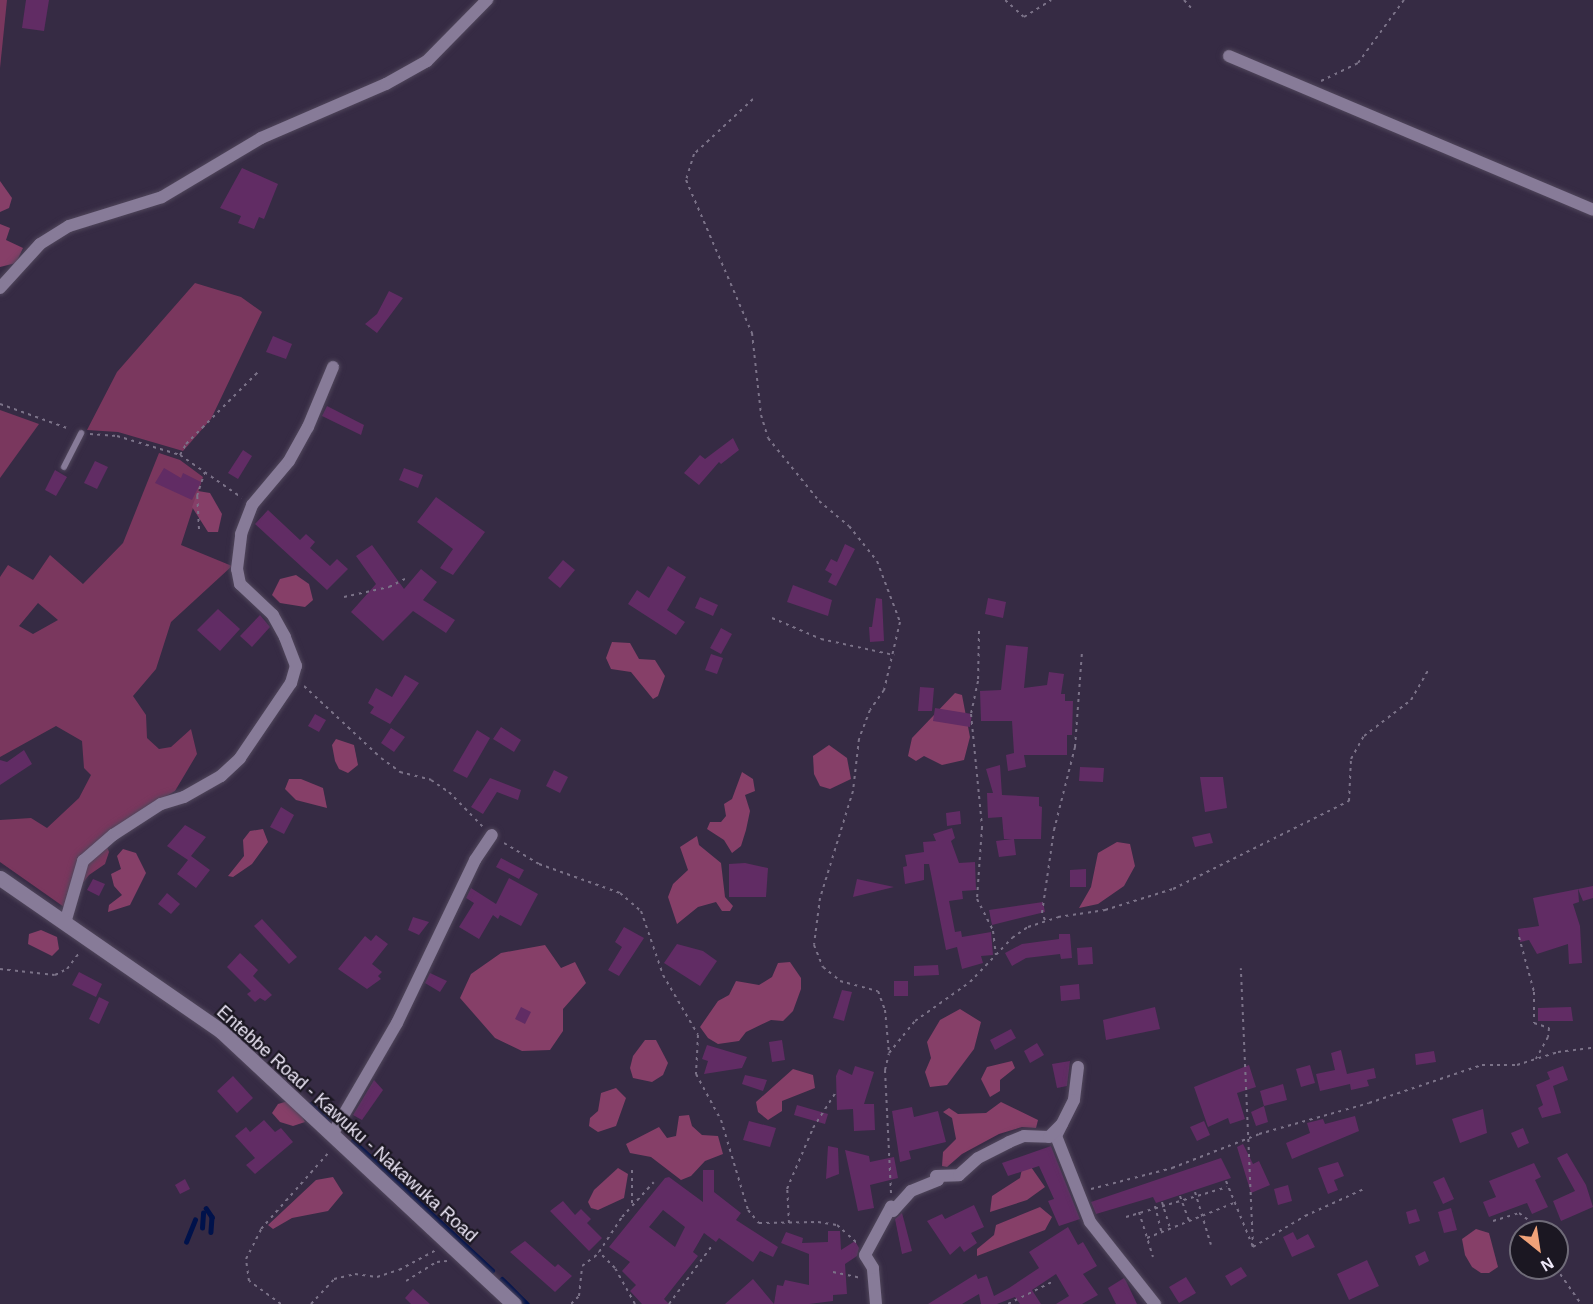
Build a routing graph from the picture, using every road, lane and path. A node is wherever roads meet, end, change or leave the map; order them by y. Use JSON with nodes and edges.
{"nodes":[{"id":1,"x":488,"y":0,"type":"edge"},
{"id":2,"x":1005,"y":0,"type":"edge"},
{"id":3,"x":1051,"y":0,"type":"edge"},
{"id":4,"x":1184,"y":0,"type":"edge"},
{"id":5,"x":1404,"y":0,"type":"edge"},
{"id":6,"x":1194,"y":12,"type":"dead end"},
{"id":7,"x":1229,"y":56,"type":"dead end"},
{"id":8,"x":1307,"y":87,"type":"junction"},
{"id":9,"x":753,"y":99,"type":"dead end"},
{"id":10,"x":1593,"y":210,"type":"edge"},
{"id":11,"x":0,"y":288,"type":"edge"},
{"id":12,"x":333,"y":367,"type":"dead end"},
{"id":13,"x":259,"y":371,"type":"dead end"},
{"id":14,"x":0,"y":404,"type":"edge"},
{"id":15,"x":81,"y":433,"type":"junction"},
{"id":16,"x":180,"y":455,"type":"junction"},
{"id":17,"x":64,"y":467,"type":"dead end"},
{"id":18,"x":205,"y":472,"type":"junction"},
{"id":19,"x":252,"y":505,"type":"junction"},
{"id":20,"x":199,"y":529,"type":"dead end"},
{"id":21,"x":405,"y":579,"type":"dead end"},
{"id":22,"x":344,"y":597,"type":"dead end"},
{"id":23,"x":772,"y":618,"type":"dead end"},
{"id":24,"x":979,"y":632,"type":"dead end"},
{"id":25,"x":1082,"y":652,"type":"dead end"},
{"id":26,"x":894,"y":655,"type":"junction"},
{"id":27,"x":296,"y":666,"type":"junction"},
{"id":28,"x":1428,"y":670,"type":"dead end"},
{"id":29,"x":492,"y":835,"type":"junction"},
{"id":30,"x":0,"y":878,"type":"edge"},
{"id":31,"x":1045,"y":920,"type":"junction"},
{"id":32,"x":65,"y":923,"type":"junction"},
{"id":33,"x":1519,"y":937,"type":"dead end"},
{"id":34,"x":90,"y":940,"type":"junction"},
{"id":35,"x":996,"y":955,"type":"junction"},
{"id":36,"x":1241,"y":968,"type":"dead end"},
{"id":37,"x":0,"y":969,"type":"edge"},
{"id":38,"x":1593,"y":1048,"type":"edge"},
{"id":39,"x":889,"y":1053,"type":"junction"},
{"id":40,"x":1536,"y":1059,"type":"junction"},
{"id":41,"x":1078,"y":1066,"type":"dead end"},
{"id":42,"x":836,"y":1092,"type":"dead end"},
{"id":43,"x":1062,"y":1124,"type":"junction"},
{"id":44,"x":336,"y":1137,"type":"junction"},
{"id":45,"x":632,"y":1170,"type":"dead end"},
{"id":46,"x":1226,"y":1181,"type":"dead end"},
{"id":47,"x":654,"y":1182,"type":"dead end"},
{"id":48,"x":1227,"y":1187,"type":"junction"},
{"id":49,"x":1364,"y":1189,"type":"dead end"},
{"id":50,"x":1080,"y":1192,"type":"junction"},
{"id":51,"x":1195,"y":1192,"type":"dead end"},
{"id":52,"x":1180,"y":1196,"type":"dead end"},
{"id":53,"x":1196,"y":1196,"type":"junction"},
{"id":54,"x":1181,"y":1201,"type":"junction"},
{"id":55,"x":1234,"y":1203,"type":"junction"},
{"id":56,"x":1162,"y":1204,"type":"junction"},
{"id":57,"x":632,"y":1206,"type":"junction"},
{"id":58,"x":1155,"y":1208,"type":"junction"},
{"id":59,"x":893,"y":1211,"type":"junction"},
{"id":60,"x":1139,"y":1212,"type":"junction"},
{"id":61,"x":1203,"y":1216,"type":"junction"},
{"id":62,"x":1126,"y":1217,"type":"dead end"},
{"id":63,"x":1528,"y":1220,"type":"edge"},
{"id":64,"x":1189,"y":1221,"type":"junction"},
{"id":65,"x":1493,"y":1221,"type":"dead end"},
{"id":66,"x":789,"y":1223,"type":"junction"},
{"id":67,"x":1170,"y":1229,"type":"junction"},
{"id":68,"x":1162,"y":1234,"type":"junction"},
{"id":69,"x":1147,"y":1238,"type":"dead end"},
{"id":70,"x":1211,"y":1245,"type":"dead end"},
{"id":71,"x":711,"y":1247,"type":"dead end"},
{"id":72,"x":1252,"y":1247,"type":"junction"},
{"id":73,"x":440,"y":1249,"type":"dead end"},
{"id":74,"x":599,"y":1252,"type":"junction"},
{"id":75,"x":865,"y":1256,"type":"junction"},
{"id":76,"x":1153,"y":1257,"type":"dead end"},
{"id":77,"x":465,"y":1258,"type":"junction"},
{"id":78,"x":833,"y":1272,"type":"dead end"},
{"id":79,"x":873,"y":1277,"type":"junction"},
{"id":80,"x":1564,"y":1280,"type":"edge"},
{"id":81,"x":406,"y":1281,"type":"dead end"},
{"id":82,"x":1054,"y":1281,"type":"dead end"},
{"id":83,"x":281,"y":1304,"type":"edge"},
{"id":84,"x":311,"y":1304,"type":"edge"},
{"id":85,"x":514,"y":1304,"type":"edge"},
{"id":86,"x":571,"y":1304,"type":"edge"},
{"id":87,"x":635,"y":1304,"type":"edge"},
{"id":88,"x":669,"y":1304,"type":"edge"},
{"id":89,"x":876,"y":1304,"type":"edge"},
{"id":90,"x":1008,"y":1304,"type":"edge"},
{"id":91,"x":1155,"y":1304,"type":"edge"},
{"id":92,"x":1581,"y":1304,"type":"edge"}],
"edges":[{"from":1,"to":11,"type":"street"},
{"from":2,"to":3,"type":"path"},
{"from":4,"to":6,"type":"path"},
{"from":5,"to":8,"type":"path"},
{"from":7,"to":8,"type":"street"},
{"from":8,"to":10,"type":"street"},
{"from":9,"to":26,"type":"path"},
{"from":12,"to":19,"type":"street"},
{"from":13,"to":16,"type":"path"},
{"from":14,"to":15,"type":"path"},
{"from":15,"to":16,"type":"path"},
{"from":15,"to":17,"type":"lane"},
{"from":16,"to":18,"type":"path"},
{"from":18,"to":19,"type":"path"},
{"from":18,"to":20,"type":"path"},
{"from":19,"to":27,"type":"street"},
{"from":21,"to":22,"type":"path"},
{"from":23,"to":26,"type":"path"},
{"from":24,"to":35,"type":"path"},
{"from":25,"to":31,"type":"path"},
{"from":26,"to":39,"type":"path"},
{"from":27,"to":29,"type":"path"},
{"from":27,"to":32,"type":"street"},
{"from":28,"to":31,"type":"path"},
{"from":29,"to":44,"type":"street"},
{"from":29,"to":66,"type":"path"},
{"from":30,"to":32,"type":"main road","name":"Entebbe Road - Kawuku - Nakawuka Road"},
{"from":31,"to":35,"type":"path"},
{"from":32,"to":34,"type":"main road","name":"Entebbe Road - Kawuku - Nakawuka Road"},
{"from":33,"to":40,"type":"path"},
{"from":34,"to":37,"type":"path"},
{"from":34,"to":44,"type":"main road","name":"Entebbe Road - Kawuku - Nakawuka Road"},
{"from":35,"to":39,"type":"path"},
{"from":36,"to":72,"type":"path"},
{"from":38,"to":40,"type":"path"},
{"from":39,"to":59,"type":"path"},
{"from":40,"to":50,"type":"path"},
{"from":41,"to":43,"type":"street"},
{"from":42,"to":66,"type":"path"},
{"from":43,"to":50,"type":"street"},
{"from":43,"to":59,"type":"street"},
{"from":44,"to":77,"type":"main road","name":"Entebbe Road - Kawuku - Nakawuka Road"},
{"from":44,"to":83,"type":"path"},
{"from":45,"to":57,"type":"path"},
{"from":46,"to":48,"type":"path"},
{"from":47,"to":57,"type":"path"},
{"from":48,"to":53,"type":"path"},
{"from":48,"to":55,"type":"path"},
{"from":49,"to":72,"type":"path"},
{"from":50,"to":91,"type":"street"},
{"from":51,"to":53,"type":"path"},
{"from":52,"to":54,"type":"path"},
{"from":53,"to":54,"type":"path"},
{"from":53,"to":61,"type":"path"},
{"from":54,"to":56,"type":"path"},
{"from":54,"to":64,"type":"path"},
{"from":55,"to":61,"type":"path"},
{"from":55,"to":72,"type":"path"},
{"from":56,"to":58,"type":"path"},
{"from":56,"to":67,"type":"path"},
{"from":57,"to":74,"type":"path"},
{"from":58,"to":60,"type":"path"},
{"from":58,"to":68,"type":"path"},
{"from":59,"to":75,"type":"street"},
{"from":60,"to":62,"type":"path"},
{"from":60,"to":76,"type":"path"},
{"from":61,"to":64,"type":"path"},
{"from":61,"to":70,"type":"path"},
{"from":63,"to":65,"type":"path"},
{"from":64,"to":67,"type":"path"},
{"from":66,"to":75,"type":"path"},
{"from":67,"to":68,"type":"path"},
{"from":68,"to":69,"type":"path"},
{"from":71,"to":88,"type":"path"},
{"from":73,"to":84,"type":"path"},
{"from":74,"to":86,"type":"path"},
{"from":74,"to":87,"type":"path"},
{"from":75,"to":79,"type":"street"},
{"from":77,"to":81,"type":"path"},
{"from":77,"to":85,"type":"main road","name":"Entebbe Road - Kawuku - Nakawuka Road"},
{"from":78,"to":79,"type":"path"},
{"from":79,"to":89,"type":"street"},
{"from":80,"to":92,"type":"path"},
{"from":82,"to":90,"type":"path"}]}
